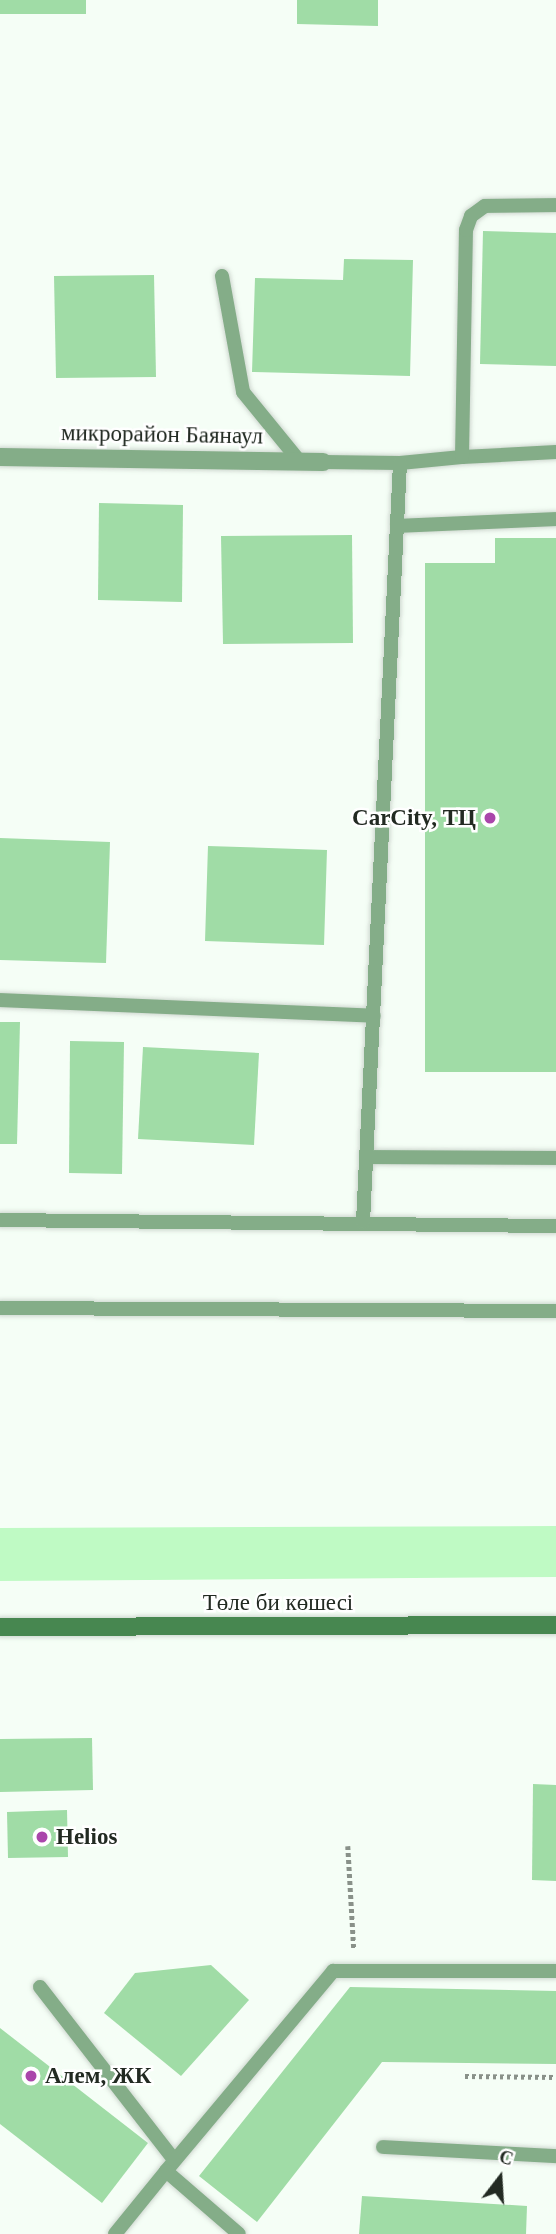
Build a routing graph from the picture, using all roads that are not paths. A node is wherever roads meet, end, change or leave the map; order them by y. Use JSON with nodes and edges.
{"nodes":[{"id":1,"x":556,"y":205,"type":"edge"},
{"id":2,"x":222,"y":276,"type":"dead end"},
{"id":3,"x":556,"y":452,"type":"edge"},
{"id":4,"x":0,"y":457,"type":"edge"},
{"id":5,"x":462,"y":457,"type":"junction"},
{"id":6,"x":300,"y":462,"type":"junction"},
{"id":7,"x":323,"y":462,"type":"joint"},
{"id":8,"x":400,"y":463,"type":"junction"},
{"id":9,"x":556,"y":519,"type":"edge"},
{"id":10,"x":397,"y":526,"type":"junction"},
{"id":11,"x":0,"y":1000,"type":"edge"},
{"id":12,"x":374,"y":1016,"type":"junction"},
{"id":13,"x":366,"y":1157,"type":"junction"},
{"id":14,"x":556,"y":1158,"type":"edge"},
{"id":15,"x":0,"y":1220,"type":"edge"},
{"id":16,"x":363,"y":1222,"type":"junction"},
{"id":17,"x":556,"y":1226,"type":"edge"},
{"id":18,"x":0,"y":1308,"type":"edge"},
{"id":19,"x":556,"y":1311,"type":"edge"},
{"id":20,"x":556,"y":1625,"type":"edge"},
{"id":21,"x":0,"y":1627,"type":"edge"},
{"id":22,"x":556,"y":1971,"type":"edge"},
{"id":23,"x":40,"y":1987,"type":"dead end"},
{"id":24,"x":383,"y":2147,"type":"dead end"},
{"id":25,"x":556,"y":2156,"type":"edge"},
{"id":26,"x":170,"y":2165,"type":"junction"},
{"id":27,"x":116,"y":2234,"type":"edge"},
{"id":28,"x":239,"y":2234,"type":"edge"}],
"edges":[{"from":1,"to":5,"type":"lane"},
{"from":2,"to":6,"type":"lane"},
{"from":3,"to":5,"type":"lane"},
{"from":4,"to":6,"type":"street","name":"микрорайон Баянаул"},
{"from":5,"to":8,"type":"lane"},
{"from":6,"to":7,"type":"street","name":"микрорайон Баянаул"},
{"from":7,"to":8,"type":"lane"},
{"from":8,"to":10,"type":"lane"},
{"from":9,"to":10,"type":"lane"},
{"from":10,"to":12,"type":"lane"},
{"from":11,"to":12,"type":"lane"},
{"from":12,"to":13,"type":"lane"},
{"from":13,"to":14,"type":"lane"},
{"from":13,"to":16,"type":"lane"},
{"from":15,"to":16,"type":"lane"},
{"from":16,"to":17,"type":"lane"},
{"from":18,"to":19,"type":"lane"},
{"from":20,"to":21,"type":"street","name":"Төле би көшесі"},
{"from":22,"to":26,"type":"lane"},
{"from":23,"to":26,"type":"lane"},
{"from":24,"to":25,"type":"lane"},
{"from":26,"to":27,"type":"lane"},
{"from":26,"to":28,"type":"lane"}]}
